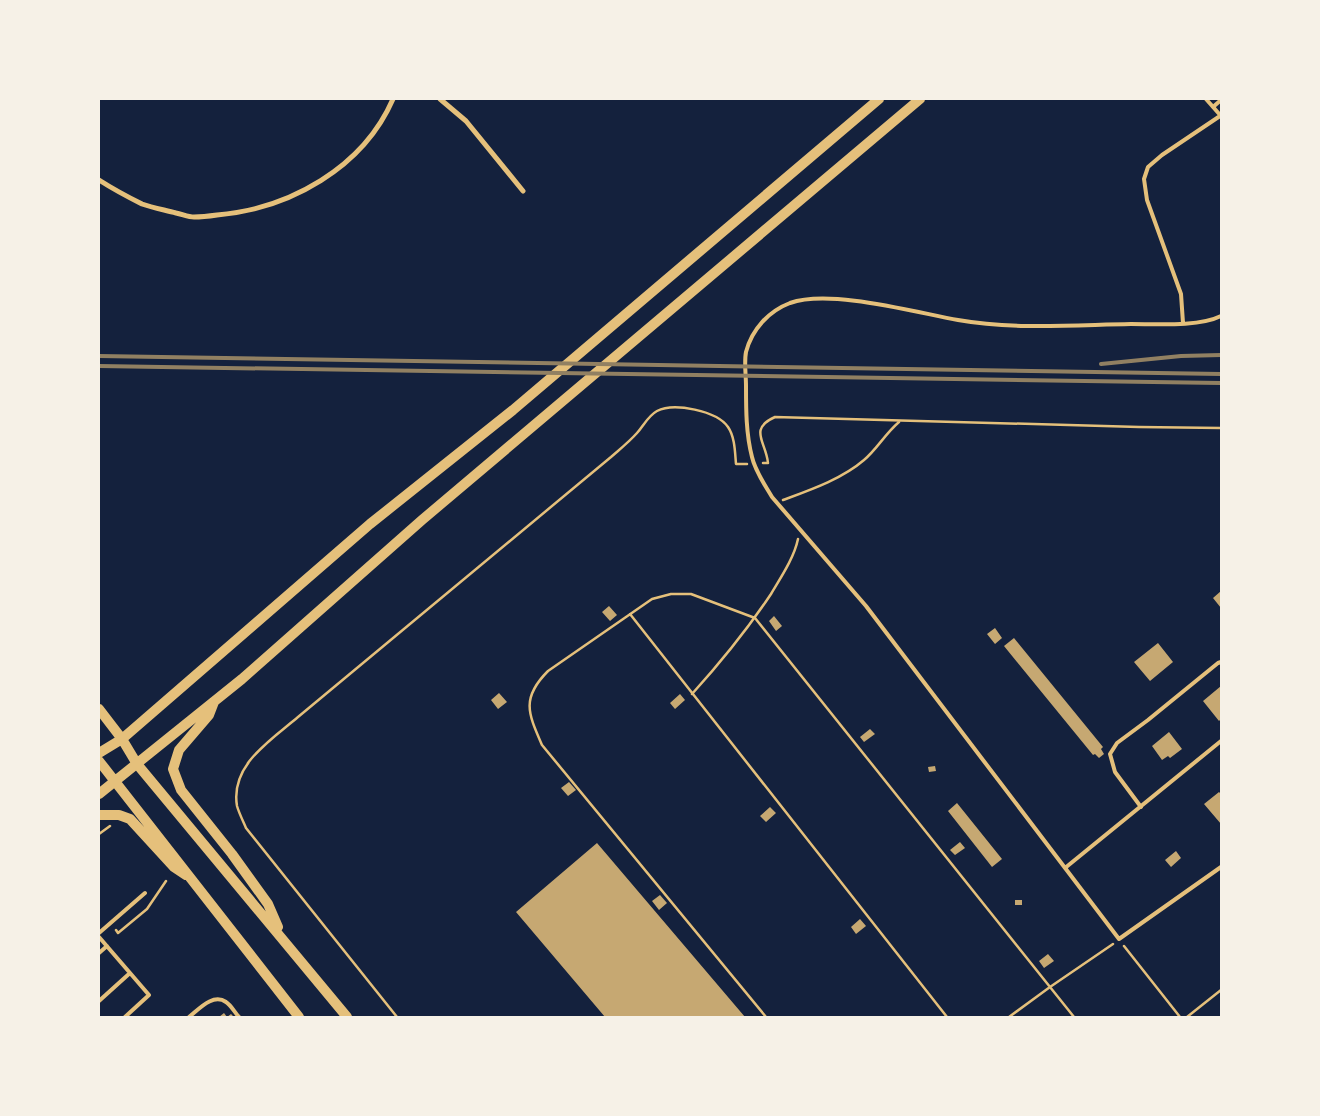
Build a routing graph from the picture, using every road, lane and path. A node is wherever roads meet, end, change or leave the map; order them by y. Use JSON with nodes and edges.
{"nodes":[{"id":1,"x":393,"y":99,"type":"edge"},
{"id":2,"x":440,"y":99,"type":"edge"},
{"id":3,"x":879,"y":99,"type":"edge"},
{"id":4,"x":920,"y":99,"type":"edge"},
{"id":5,"x":1206,"y":99,"type":"edge"},
{"id":6,"x":1221,"y":100,"type":"edge"},
{"id":7,"x":1213,"y":107,"type":"junction"},
{"id":8,"x":1221,"y":116,"type":"edge"},
{"id":9,"x":99,"y":180,"type":"edge"},
{"id":10,"x":524,"y":191,"type":"dead end"},
{"id":11,"x":1221,"y":316,"type":"edge"},
{"id":12,"x":1183,"y":323,"type":"junction"},
{"id":13,"x":900,"y":421,"type":"junction"},
{"id":14,"x":1221,"y":428,"type":"edge"},
{"id":15,"x":755,"y":465,"type":"junction"},
{"id":16,"x":777,"y":502,"type":"junction"},
{"id":17,"x":800,"y":530,"type":"junction"},
{"id":18,"x":630,"y":614,"type":"junction"},
{"id":19,"x":755,"y":618,"type":"junction"},
{"id":20,"x":1221,"y":662,"type":"edge"},
{"id":21,"x":692,"y":695,"type":"junction"},
{"id":22,"x":215,"y":700,"type":"junction"},
{"id":23,"x":99,"y":709,"type":"edge"},
{"id":24,"x":122,"y":739,"type":"junction"},
{"id":25,"x":1221,"y":741,"type":"edge"},
{"id":26,"x":99,"y":753,"type":"edge"},
{"id":27,"x":99,"y":761,"type":"edge"},
{"id":28,"x":138,"y":764,"type":"junction"},
{"id":29,"x":115,"y":780,"type":"junction"},
{"id":30,"x":99,"y":794,"type":"edge"},
{"id":31,"x":1141,"y":807,"type":"junction"},
{"id":32,"x":99,"y":815,"type":"edge"},
{"id":33,"x":114,"y":822,"type":"dead end"},
{"id":34,"x":99,"y":834,"type":"edge"},
{"id":35,"x":1221,"y":866,"type":"edge"},
{"id":36,"x":1065,"y":868,"type":"junction"},
{"id":37,"x":192,"y":879,"type":"junction"},
{"id":38,"x":166,"y":881,"type":"dead end"},
{"id":39,"x":145,"y":894,"type":"dead end"},
{"id":40,"x":110,"y":923,"type":"junction"},
{"id":41,"x":99,"y":935,"type":"edge"},
{"id":42,"x":282,"y":937,"type":"junction"},
{"id":43,"x":1119,"y":940,"type":"junction"},
{"id":44,"x":107,"y":946,"type":"junction"},
{"id":45,"x":99,"y":953,"type":"edge"},
{"id":46,"x":130,"y":973,"type":"junction"},
{"id":47,"x":1050,"y":987,"type":"junction"},
{"id":48,"x":1221,"y":990,"type":"edge"},
{"id":49,"x":99,"y":1001,"type":"edge"},
{"id":50,"x":124,"y":1017,"type":"edge"},
{"id":51,"x":189,"y":1017,"type":"edge"},
{"id":52,"x":239,"y":1017,"type":"edge"},
{"id":53,"x":300,"y":1017,"type":"edge"},
{"id":54,"x":348,"y":1017,"type":"edge"},
{"id":55,"x":397,"y":1017,"type":"edge"},
{"id":56,"x":766,"y":1017,"type":"edge"},
{"id":57,"x":947,"y":1017,"type":"edge"},
{"id":58,"x":1009,"y":1017,"type":"edge"},
{"id":59,"x":1074,"y":1017,"type":"edge"},
{"id":60,"x":1180,"y":1017,"type":"edge"},
{"id":61,"x":1187,"y":1017,"type":"edge"}],
"edges":[{"from":1,"to":9,"type":"street"},
{"from":2,"to":10,"type":"street"},
{"from":3,"to":24,"type":"main road"},
{"from":4,"to":22,"type":"main road"},
{"from":5,"to":7,"type":"lane"},
{"from":6,"to":7,"type":"lane"},
{"from":7,"to":8,"type":"lane"},
{"from":8,"to":12,"type":"lane"},
{"from":11,"to":12,"type":"lane"},
{"from":12,"to":15,"type":"lane"},
{"from":13,"to":14,"type":"path"},
{"from":13,"to":15,"type":"path"},
{"from":13,"to":16,"type":"path"},
{"from":15,"to":16,"type":"lane"},
{"from":15,"to":55,"type":"path"},
{"from":16,"to":17,"type":"lane"},
{"from":17,"to":19,"type":"path"},
{"from":17,"to":36,"type":"lane"},
{"from":18,"to":19,"type":"path"},
{"from":18,"to":21,"type":"path"},
{"from":18,"to":56,"type":"path"},
{"from":19,"to":21,"type":"path"},
{"from":19,"to":47,"type":"path"},
{"from":20,"to":31,"type":"lane"},
{"from":21,"to":57,"type":"path"},
{"from":22,"to":28,"type":"main road"},
{"from":22,"to":42,"type":"main road"},
{"from":23,"to":24,"type":"main road"},
{"from":24,"to":26,"type":"main road"},
{"from":24,"to":28,"type":"main road"},
{"from":25,"to":31,"type":"lane"},
{"from":27,"to":29,"type":"main road"},
{"from":28,"to":29,"type":"main road"},
{"from":28,"to":42,"type":"main road"},
{"from":29,"to":30,"type":"main road"},
{"from":29,"to":37,"type":"main road"},
{"from":31,"to":36,"type":"lane"},
{"from":32,"to":37,"type":"main road"},
{"from":33,"to":34,"type":"path"},
{"from":35,"to":43,"type":"lane"},
{"from":36,"to":43,"type":"lane"},
{"from":37,"to":53,"type":"main road"},
{"from":38,"to":40,"type":"path"},
{"from":39,"to":40,"type":"lane"},
{"from":40,"to":41,"type":"lane"},
{"from":41,"to":44,"type":"lane"},
{"from":42,"to":54,"type":"main road"},
{"from":43,"to":47,"type":"path"},
{"from":43,"to":60,"type":"path"},
{"from":44,"to":45,"type":"lane"},
{"from":44,"to":46,"type":"lane"},
{"from":46,"to":49,"type":"lane"},
{"from":46,"to":50,"type":"lane"},
{"from":47,"to":58,"type":"path"},
{"from":47,"to":59,"type":"path"},
{"from":48,"to":61,"type":"path"},
{"from":51,"to":52,"type":"lane"}]}
